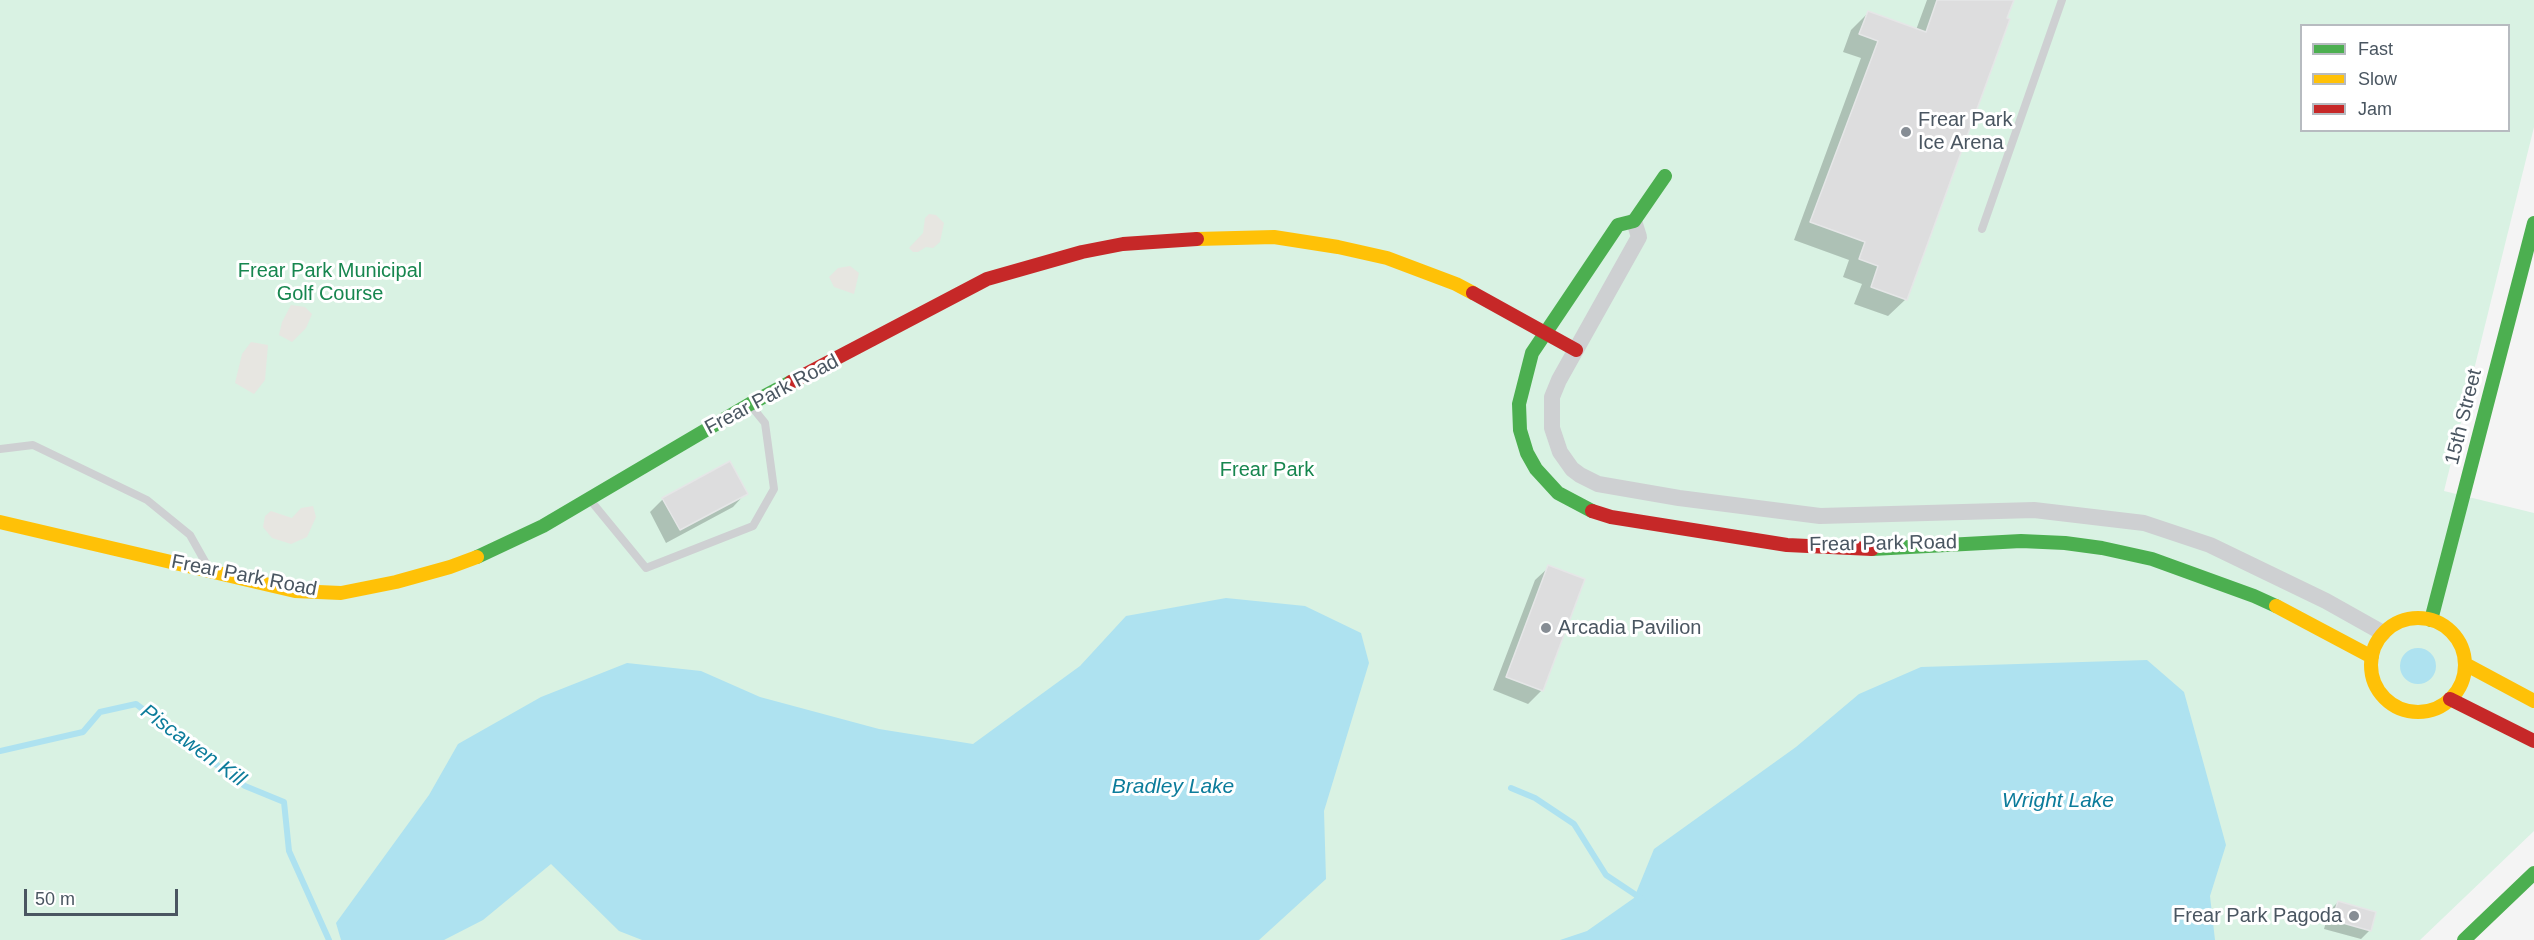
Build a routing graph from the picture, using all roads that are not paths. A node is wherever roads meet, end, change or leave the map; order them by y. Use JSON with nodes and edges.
{"nodes":[{"id":1,"x":2062,"y":0,"type":"edge"},
{"id":2,"x":1665,"y":176,"type":"dead end"},
{"id":3,"x":1634,"y":221,"type":"junction"},
{"id":4,"x":2534,"y":223,"type":"edge"},
{"id":5,"x":1982,"y":229,"type":"dead end"},
{"id":6,"x":1545,"y":333,"type":"junction"},
{"id":7,"x":1576,"y":350,"type":"junction"},
{"id":8,"x":750,"y":404,"type":"junction"},
{"id":9,"x":0,"y":449,"type":"edge"},
{"id":10,"x":589,"y":499,"type":"junction"},
{"id":11,"x":0,"y":522,"type":"edge"},
{"id":12,"x":212,"y":573,"type":"junction"},
{"id":13,"x":2431,"y":620,"type":"junction"},
{"id":14,"x":2384,"y":633,"type":"junction"},
{"id":15,"x":2372,"y":657,"type":"junction"},
{"id":16,"x":2465,"y":664,"type":"junction"},
{"id":17,"x":2450,"y":699,"type":"junction"},
{"id":18,"x":2534,"y":701,"type":"edge"},
{"id":19,"x":2534,"y":741,"type":"edge"},
{"id":20,"x":2534,"y":873,"type":"edge"},
{"id":21,"x":2464,"y":940,"type":"edge"}],
"edges":[{"from":1,"to":5,"type":"lane"},
{"from":2,"to":3,"type":"street","name":"Frear Park Road"},
{"from":3,"to":6,"type":"street","name":"Frear Park Road"},
{"from":3,"to":7,"type":"street","name":"Frear Park Road"},
{"from":4,"to":13,"type":"street","name":"15th Street"},
{"from":6,"to":7,"type":"street","name":"Frear Park Road"},
{"from":6,"to":8,"type":"street","name":"Frear Park Road"},
{"from":6,"to":15,"type":"street","name":"Frear Park Road"},
{"from":7,"to":14,"type":"street","name":"Frear Park Road"},
{"from":8,"to":10,"type":"street","name":"Frear Park Road"},
{"from":8,"to":10,"type":"lane"},
{"from":9,"to":12,"type":"lane"},
{"from":10,"to":12,"type":"street","name":"Frear Park Road"},
{"from":11,"to":12,"type":"street","name":"Frear Park Road"},
{"from":13,"to":14,"type":"street"},
{"from":13,"to":16,"type":"street"},
{"from":14,"to":15,"type":"street"},
{"from":15,"to":17,"type":"street"},
{"from":16,"to":17,"type":"street"},
{"from":16,"to":18,"type":"street"},
{"from":17,"to":19,"type":"street"},
{"from":20,"to":21,"type":"street"}]}
